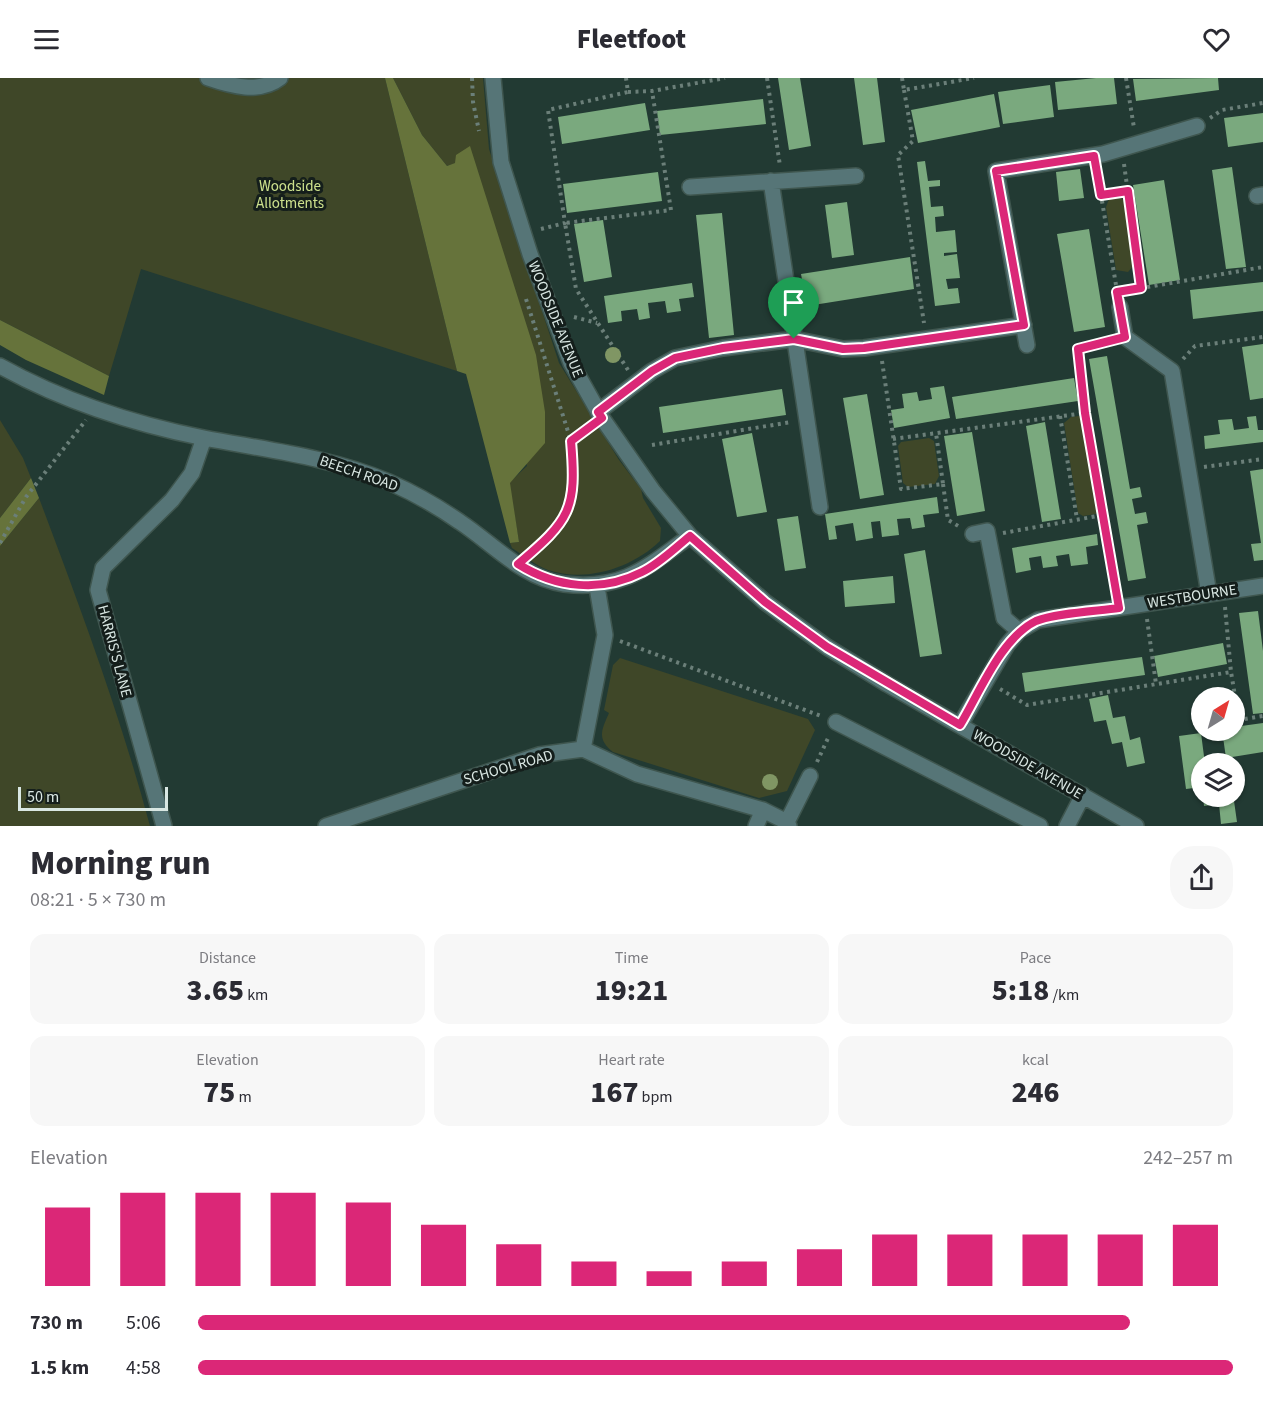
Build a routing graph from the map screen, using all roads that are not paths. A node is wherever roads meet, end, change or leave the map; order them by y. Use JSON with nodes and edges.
{"nodes":[{"id":1,"x":208,"y":78,"type":"edge"},
{"id":2,"x":280,"y":78,"type":"edge"},
{"id":3,"x":493,"y":78,"type":"edge"},
{"id":4,"x":1197,"y":126,"type":"road end"},
{"id":5,"x":856,"y":176,"type":"dead end"},
{"id":6,"x":777,"y":180,"type":"junction"},
{"id":7,"x":690,"y":187,"type":"dead end"},
{"id":8,"x":1118,"y":299,"type":"road end"},
{"id":9,"x":1024,"y":325,"type":"junction"},
{"id":10,"x":794,"y":339,"type":"junction"},
{"id":11,"x":1027,"y":345,"type":"dead end"},
{"id":12,"x":0,"y":366,"type":"edge"},
{"id":13,"x":600,"y":415,"type":"junction"},
{"id":14,"x":204,"y":438,"type":"junction"},
{"id":15,"x":820,"y":507,"type":"dead end"},
{"id":16,"x":981,"y":535,"type":"road end"},
{"id":17,"x":690,"y":536,"type":"junction"},
{"id":18,"x":1263,"y":586,"type":"edge"},
{"id":19,"x":597,"y":587,"type":"junction"},
{"id":20,"x":1216,"y":593,"type":"junction"},
{"id":21,"x":1019,"y":632,"type":"junction"},
{"id":22,"x":836,"y":722,"type":"road end"},
{"id":23,"x":960,"y":725,"type":"junction"},
{"id":24,"x":583,"y":749,"type":"junction"},
{"id":25,"x":810,"y":776,"type":"road end"},
{"id":26,"x":1083,"y":795,"type":"junction"},
{"id":27,"x":763,"y":810,"type":"junction"},
{"id":28,"x":788,"y":824,"type":"edge"},
{"id":29,"x":164,"y":826,"type":"edge"},
{"id":30,"x":326,"y":826,"type":"edge"},
{"id":31,"x":756,"y":826,"type":"edge"},
{"id":32,"x":1040,"y":826,"type":"edge"},
{"id":33,"x":1067,"y":826,"type":"edge"},
{"id":34,"x":1136,"y":826,"type":"edge"}],
"edges":[{"from":1,"to":2,"type":"street"},
{"from":3,"to":13,"type":"street","name":"WOODSIDE AVENUE"},
{"from":4,"to":9,"type":"street"},
{"from":5,"to":6,"type":"street"},
{"from":6,"to":7,"type":"street"},
{"from":6,"to":10,"type":"street"},
{"from":8,"to":20,"type":"street"},
{"from":9,"to":10,"type":"street"},
{"from":9,"to":11,"type":"street"},
{"from":10,"to":13,"type":"street"},
{"from":10,"to":15,"type":"street"},
{"from":12,"to":14,"type":"street","name":"BEECH ROAD"},
{"from":13,"to":17,"type":"street","name":"WOODSIDE AVENUE"},
{"from":14,"to":19,"type":"street","name":"BEECH ROAD"},
{"from":14,"to":29,"type":"street","name":"HARRIS'S LANE"},
{"from":16,"to":21,"type":"street"},
{"from":17,"to":19,"type":"street","name":"BEECH ROAD"},
{"from":17,"to":23,"type":"street","name":"WOODSIDE AVENUE"},
{"from":18,"to":20,"type":"street","name":"WESTBOURNE"},
{"from":19,"to":24,"type":"street"},
{"from":20,"to":21,"type":"street","name":"WESTBOURNE"},
{"from":21,"to":23,"type":"street","name":"WESTBOURNE"},
{"from":22,"to":32,"type":"street"},
{"from":23,"to":26,"type":"street","name":"WOODSIDE AVENUE"},
{"from":24,"to":27,"type":"street"},
{"from":24,"to":30,"type":"street","name":"SCHOOL ROAD"},
{"from":25,"to":28,"type":"street"},
{"from":26,"to":33,"type":"street"},
{"from":26,"to":34,"type":"street","name":"WOODSIDE AVENUE"},
{"from":27,"to":28,"type":"street"},
{"from":27,"to":31,"type":"street"}]}
